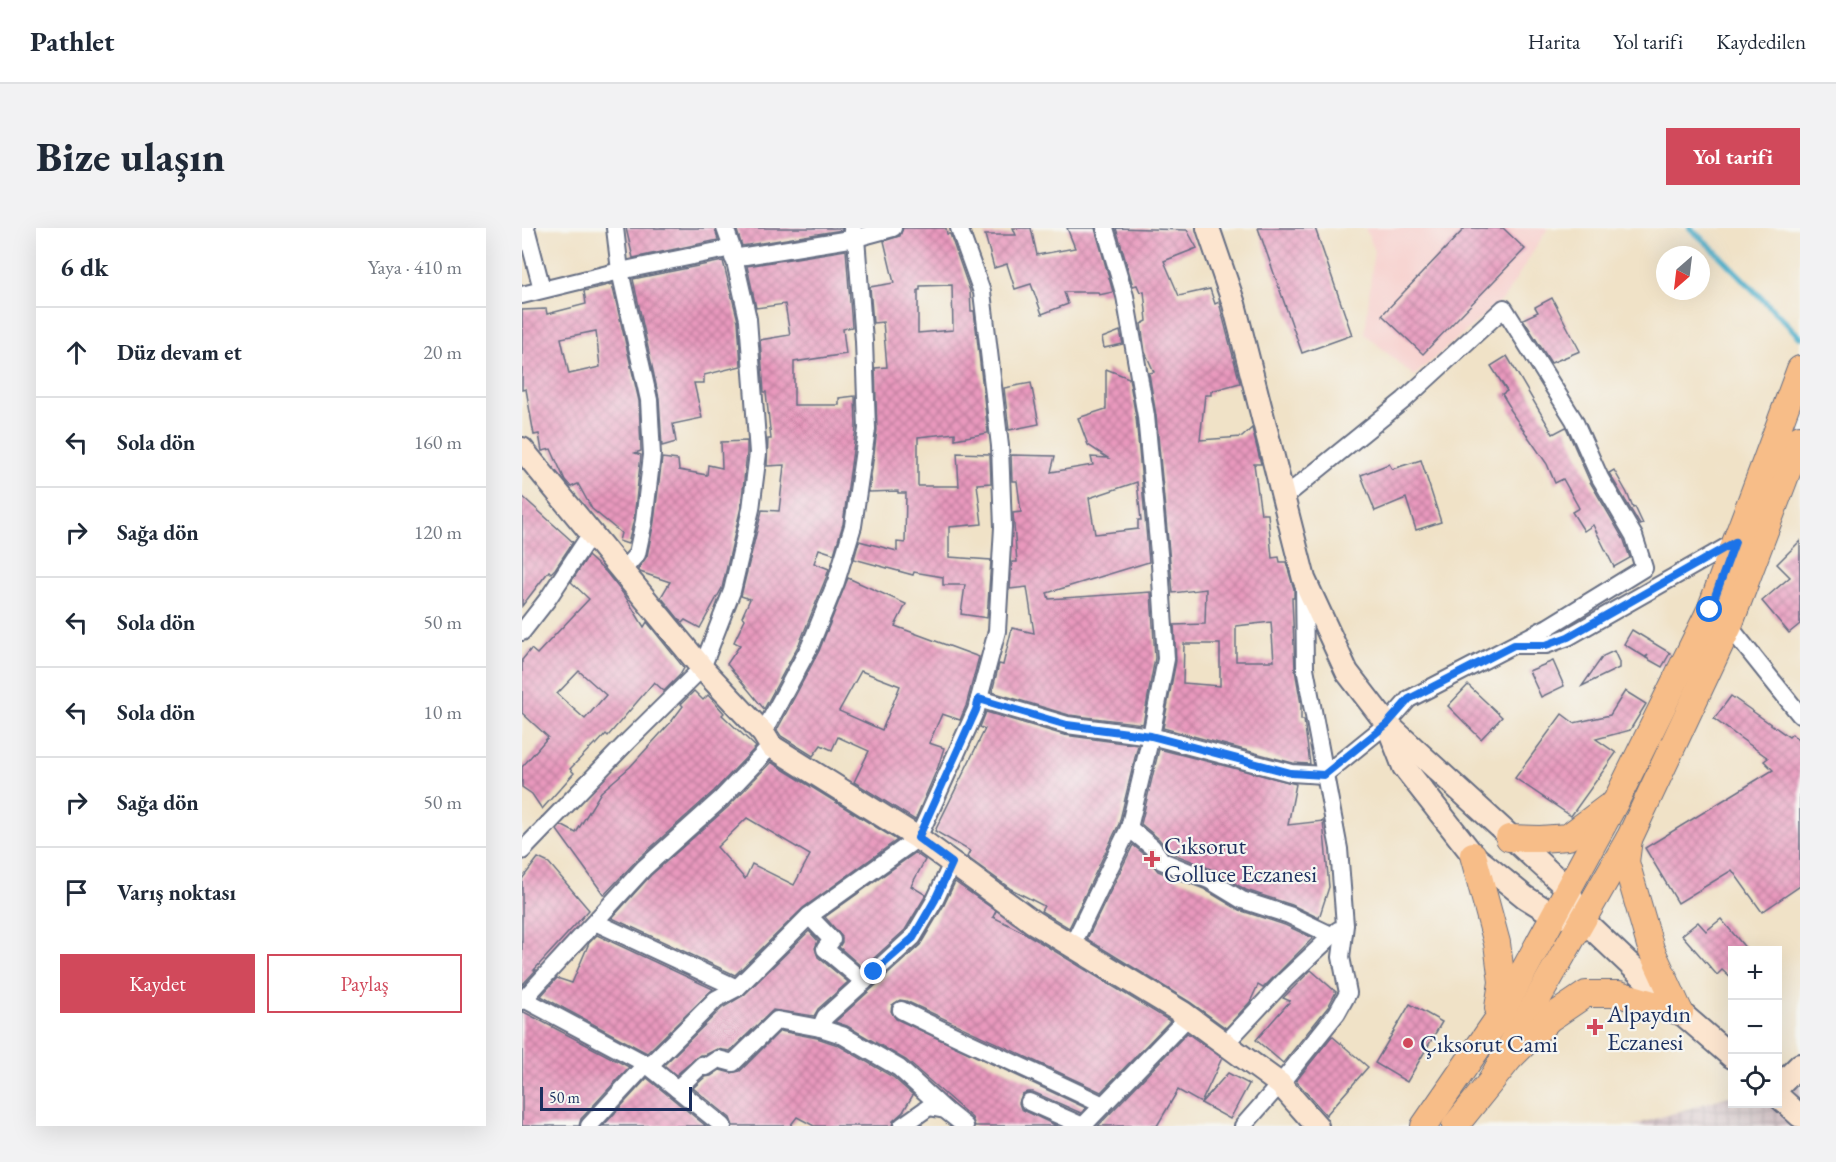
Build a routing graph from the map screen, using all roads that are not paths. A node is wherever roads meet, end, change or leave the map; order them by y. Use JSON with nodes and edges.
{"nodes":[{"id":1,"x":526,"y":228,"type":"edge"},
{"id":2,"x":615,"y":228,"type":"edge"},
{"id":3,"x":725,"y":228,"type":"edge"},
{"id":4,"x":893,"y":228,"type":"edge"},
{"id":5,"x":959,"y":228,"type":"edge"},
{"id":6,"x":1106,"y":228,"type":"edge"},
{"id":7,"x":1208,"y":228,"type":"edge"},
{"id":8,"x":854,"y":233,"type":"edge"},
{"id":9,"x":733,"y":253,"type":"junction"},
{"id":10,"x":620,"y":271,"type":"junction"},
{"id":11,"x":542,"y":289,"type":"junction"},
{"id":12,"x":522,"y":295,"type":"edge"},
{"id":13,"x":1799,"y":371,"type":"edge"},
{"id":14,"x":1800,"y":438,"type":"edge"},
{"id":15,"x":522,"y":448,"type":"edge"},
{"id":16,"x":1283,"y":498,"type":"junction"},
{"id":17,"x":592,"y":532,"type":"junction"},
{"id":18,"x":1735,"y":542,"type":"junction"},
{"id":19,"x":622,"y":571,"type":"junction"},
{"id":20,"x":1304,"y":579,"type":"junction"},
{"id":21,"x":1729,"y":626,"type":"junction"},
{"id":22,"x":522,"y":632,"type":"edge"},
{"id":23,"x":1514,"y":645,"type":"junction"},
{"id":24,"x":702,"y":668,"type":"junction"},
{"id":25,"x":979,"y":699,"type":"junction"},
{"id":26,"x":1800,"y":715,"type":"edge"},
{"id":27,"x":1387,"y":724,"type":"junction"},
{"id":28,"x":1151,"y":736,"type":"junction"},
{"id":29,"x":767,"y":739,"type":"junction"},
{"id":30,"x":1324,"y":775,"type":"junction"},
{"id":31,"x":1616,"y":801,"type":"junction"},
{"id":32,"x":1129,"y":828,"type":"junction"},
{"id":33,"x":1630,"y":837,"type":"junction"},
{"id":34,"x":918,"y":838,"type":"junction"},
{"id":35,"x":1509,"y":838,"type":"junction"},
{"id":36,"x":522,"y":851,"type":"edge"},
{"id":37,"x":1473,"y":855,"type":"junction"},
{"id":38,"x":952,"y":863,"type":"junction"},
{"id":39,"x":1568,"y":890,"type":"junction"},
{"id":40,"x":1554,"y":915,"type":"junction"},
{"id":41,"x":809,"y":916,"type":"junction"},
{"id":42,"x":1582,"y":919,"type":"junction"},
{"id":43,"x":595,"y":922,"type":"junction"},
{"id":44,"x":1345,"y":925,"type":"junction"},
{"id":45,"x":1331,"y":935,"type":"junction"},
{"id":46,"x":1072,"y":946,"type":"junction"},
{"id":47,"x":864,"y":982,"type":"junction"},
{"id":48,"x":737,"y":988,"type":"junction"},
{"id":49,"x":522,"y":999,"type":"edge"},
{"id":50,"x":901,"y":1010,"type":"dead end"},
{"id":51,"x":1680,"y":1012,"type":"junction"},
{"id":52,"x":1188,"y":1017,"type":"junction"},
{"id":53,"x":1497,"y":1020,"type":"junction"},
{"id":54,"x":820,"y":1029,"type":"junction"},
{"id":55,"x":1225,"y":1044,"type":"junction"},
{"id":56,"x":1729,"y":1054,"type":"edge"},
{"id":57,"x":646,"y":1064,"type":"junction"},
{"id":58,"x":1800,"y":1065,"type":"edge"},
{"id":59,"x":1493,"y":1077,"type":"junction"},
{"id":60,"x":1782,"y":1083,"type":"edge"},
{"id":61,"x":1280,"y":1084,"type":"junction"},
{"id":62,"x":677,"y":1089,"type":"junction"},
{"id":63,"x":1782,"y":1100,"type":"edge"},
{"id":64,"x":1029,"y":1102,"type":"dead end"},
{"id":65,"x":1103,"y":1105,"type":"junction"},
{"id":66,"x":945,"y":1110,"type":"junction"},
{"id":67,"x":1800,"y":1116,"type":"edge"},
{"id":68,"x":589,"y":1126,"type":"edge"},
{"id":69,"x":723,"y":1126,"type":"edge"},
{"id":70,"x":902,"y":1126,"type":"edge"},
{"id":71,"x":965,"y":1126,"type":"edge"},
{"id":72,"x":1083,"y":1126,"type":"edge"},
{"id":73,"x":1243,"y":1126,"type":"edge"},
{"id":74,"x":1317,"y":1126,"type":"edge"},
{"id":75,"x":1424,"y":1126,"type":"edge"},
{"id":76,"x":1455,"y":1126,"type":"edge"}],
"edges":[{"from":1,"to":11,"type":"street"},
{"from":2,"to":10,"type":"street"},
{"from":3,"to":9,"type":"street"},
{"from":4,"to":8,"type":"street"},
{"from":5,"to":25,"type":"street"},
{"from":6,"to":28,"type":"street"},
{"from":7,"to":16,"type":"street"},
{"from":8,"to":9,"type":"street"},
{"from":8,"to":29,"type":"street"},
{"from":9,"to":10,"type":"street"},
{"from":9,"to":24,"type":"street"},
{"from":10,"to":11,"type":"street"},
{"from":10,"to":19,"type":"street"},
{"from":11,"to":12,"type":"street"},
{"from":13,"to":18,"type":"main road"},
{"from":14,"to":21,"type":"main road"},
{"from":15,"to":17,"type":"street"},
{"from":16,"to":20,"type":"street"},
{"from":16,"to":23,"type":"street"},
{"from":17,"to":19,"type":"street"},
{"from":17,"to":22,"type":"street"},
{"from":18,"to":23,"type":"street"},
{"from":18,"to":31,"type":"main road"},
{"from":19,"to":24,"type":"street"},
{"from":20,"to":27,"type":"street"},
{"from":20,"to":30,"type":"street"},
{"from":21,"to":26,"type":"street"},
{"from":21,"to":33,"type":"main road"},
{"from":23,"to":27,"type":"street"},
{"from":24,"to":29,"type":"street"},
{"from":24,"to":36,"type":"street"},
{"from":25,"to":28,"type":"street"},
{"from":25,"to":34,"type":"street"},
{"from":27,"to":30,"type":"street"},
{"from":27,"to":35,"type":"street"},
{"from":27,"to":37,"type":"street"},
{"from":28,"to":30,"type":"street"},
{"from":28,"to":32,"type":"street"},
{"from":29,"to":34,"type":"street"},
{"from":29,"to":43,"type":"street"},
{"from":30,"to":44,"type":"street"},
{"from":31,"to":35,"type":"main road"},
{"from":31,"to":39,"type":"main road"},
{"from":32,"to":45,"type":"street"},
{"from":32,"to":46,"type":"street"},
{"from":33,"to":42,"type":"main road"},
{"from":33,"to":51,"type":"main road"},
{"from":34,"to":38,"type":"street"},
{"from":34,"to":41,"type":"street"},
{"from":35,"to":39,"type":"street"},
{"from":37,"to":40,"type":"street"},
{"from":37,"to":53,"type":"main road"},
{"from":38,"to":46,"type":"street"},
{"from":38,"to":47,"type":"street"},
{"from":39,"to":40,"type":"main road"},
{"from":39,"to":42,"type":"street"},
{"from":40,"to":42,"type":"street"},
{"from":40,"to":53,"type":"main road"},
{"from":41,"to":47,"type":"street"},
{"from":41,"to":48,"type":"street"},
{"from":42,"to":51,"type":"street"},
{"from":42,"to":59,"type":"main road"},
{"from":43,"to":48,"type":"street"},
{"from":43,"to":49,"type":"street"},
{"from":44,"to":45,"type":"street"},
{"from":44,"to":61,"type":"street"},
{"from":45,"to":55,"type":"street"},
{"from":46,"to":52,"type":"street"},
{"from":47,"to":54,"type":"street"},
{"from":48,"to":57,"type":"street"},
{"from":49,"to":57,"type":"street"},
{"from":50,"to":65,"type":"street"},
{"from":51,"to":56,"type":"street"},
{"from":51,"to":59,"type":"main road"},
{"from":52,"to":55,"type":"street"},
{"from":52,"to":65,"type":"street"},
{"from":53,"to":75,"type":"main road"},
{"from":54,"to":62,"type":"street"},
{"from":54,"to":66,"type":"street"},
{"from":55,"to":61,"type":"street"},
{"from":57,"to":62,"type":"street"},
{"from":57,"to":68,"type":"street"},
{"from":58,"to":60,"type":"street"},
{"from":59,"to":76,"type":"main road"},
{"from":61,"to":73,"type":"street"},
{"from":61,"to":74,"type":"street"},
{"from":62,"to":69,"type":"street"},
{"from":63,"to":67,"type":"street"},
{"from":64,"to":72,"type":"street"},
{"from":65,"to":72,"type":"street"},
{"from":66,"to":70,"type":"street"},
{"from":66,"to":71,"type":"street"}]}
